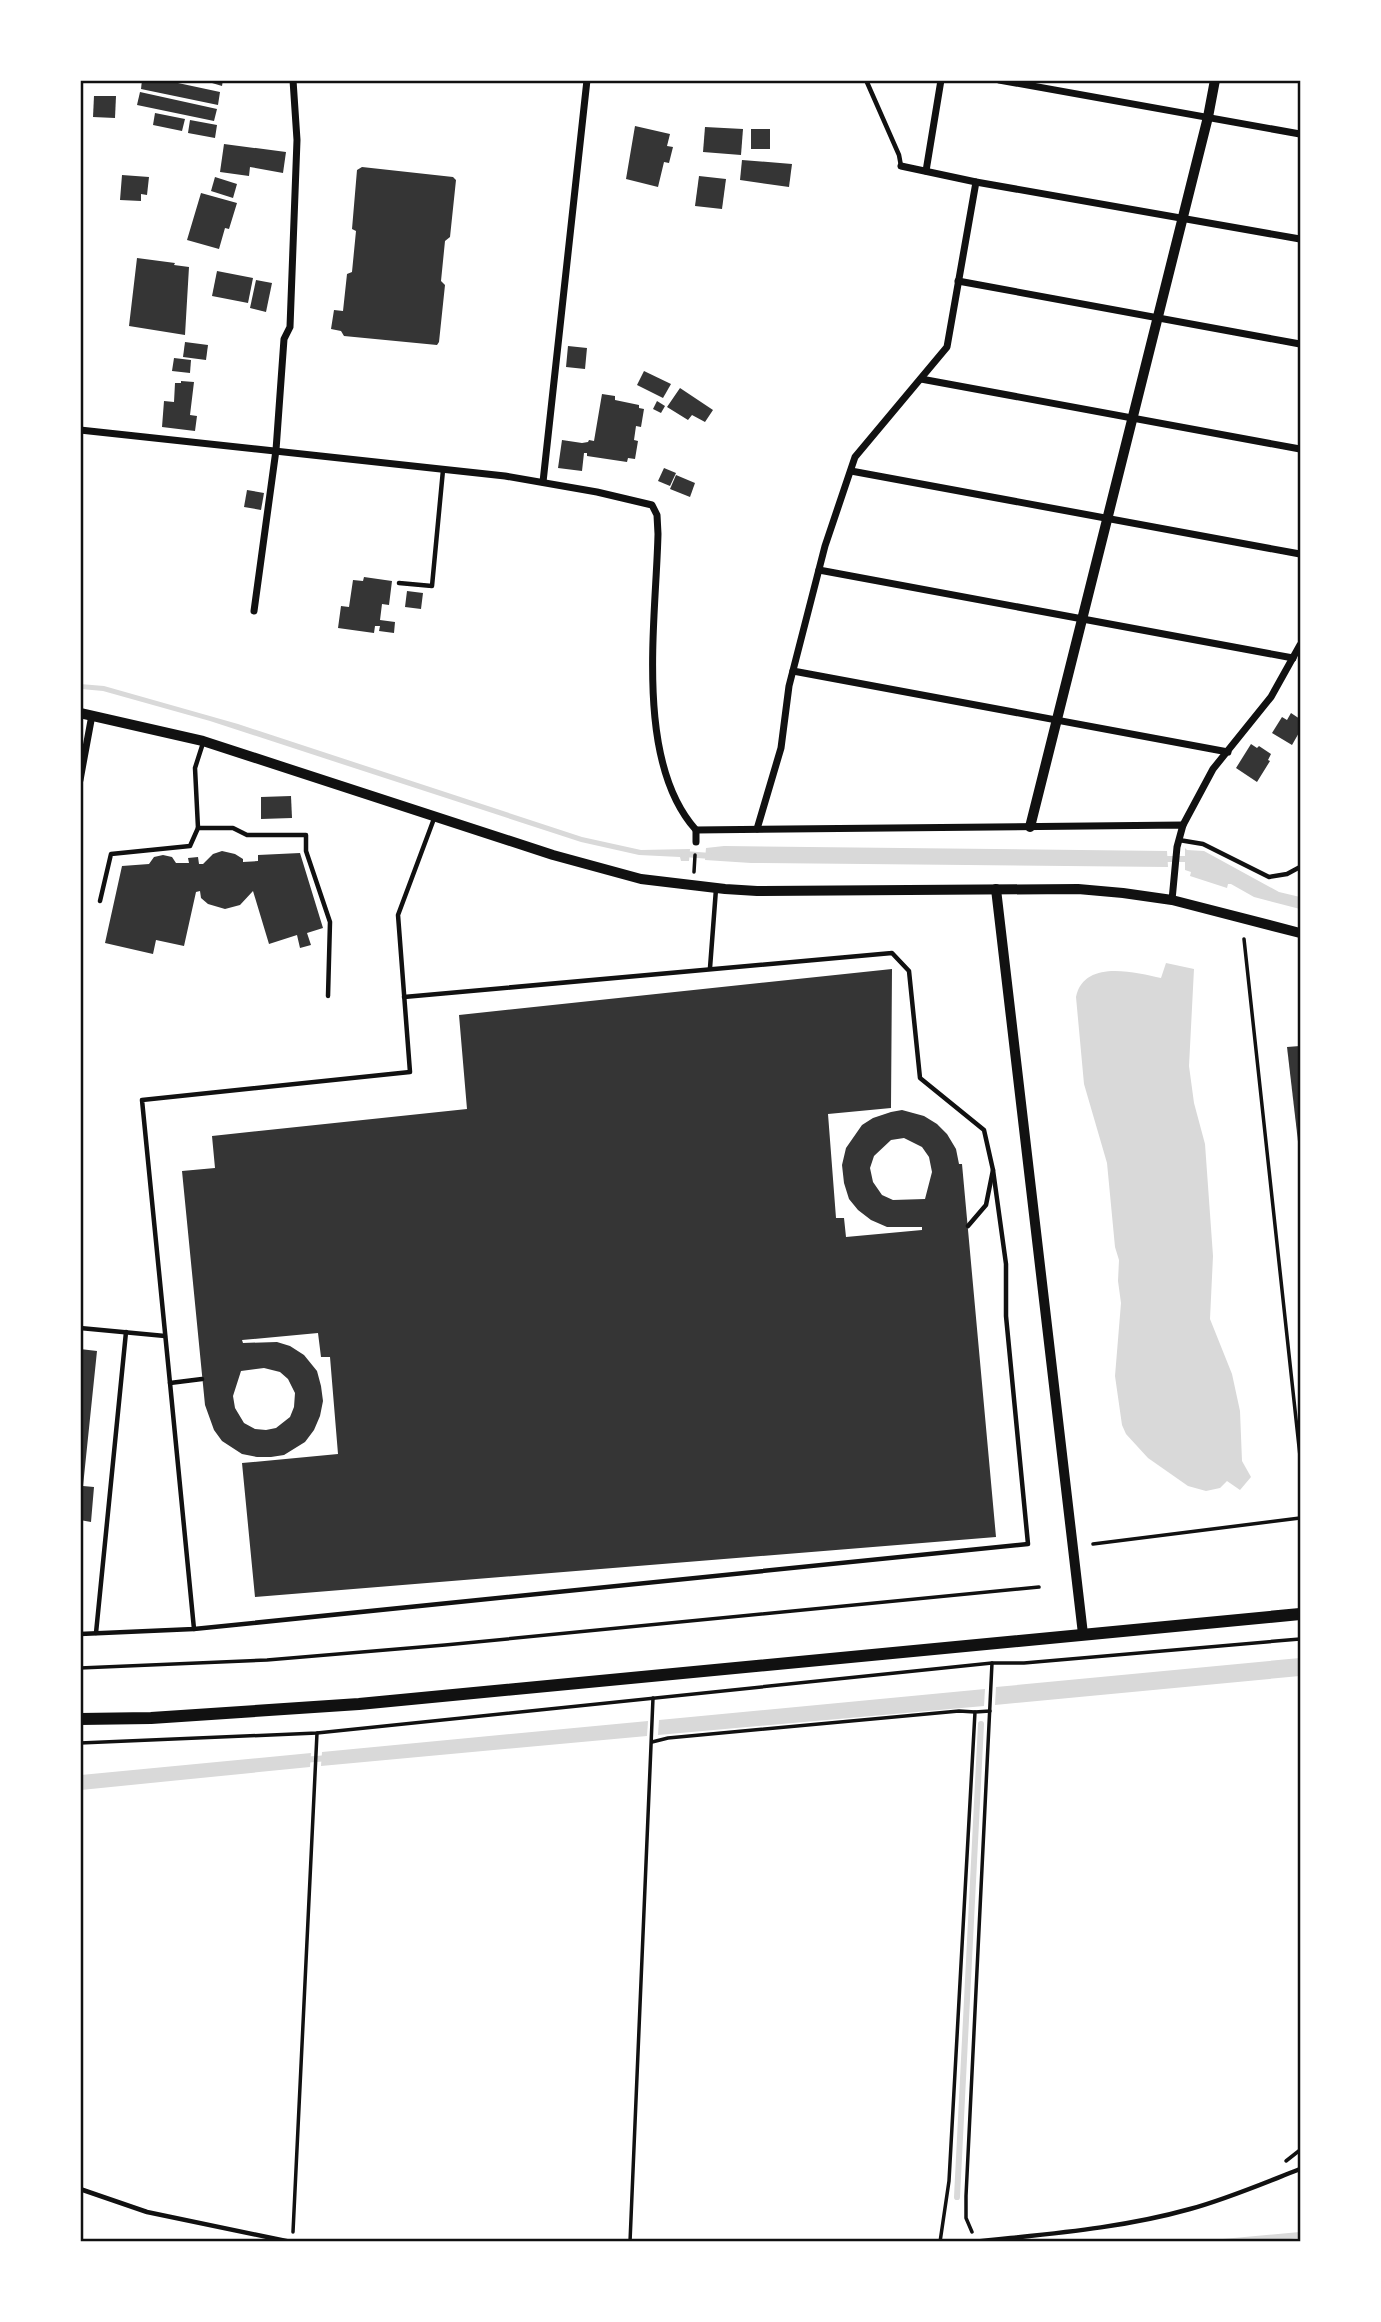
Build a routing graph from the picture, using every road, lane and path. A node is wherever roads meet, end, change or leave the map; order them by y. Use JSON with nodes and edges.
{"nodes":[{"id":1,"x":293,"y":80,"type":"edge"},
{"id":2,"x":586,"y":80,"type":"edge"},
{"id":3,"x":866,"y":80,"type":"edge"},
{"id":4,"x":941,"y":80,"type":"edge"},
{"id":5,"x":999,"y":80,"type":"edge"},
{"id":6,"x":1214,"y":80,"type":"edge"},
{"id":7,"x":1208,"y":117,"type":"junction"},
{"id":8,"x":1300,"y":134,"type":"edge"},
{"id":9,"x":901,"y":166,"type":"joint"},
{"id":10,"x":926,"y":171,"type":"junction"},
{"id":11,"x":976,"y":182,"type":"junction"},
{"id":12,"x":1182,"y":218,"type":"junction"},
{"id":13,"x":1300,"y":239,"type":"edge"},
{"id":14,"x":958,"y":281,"type":"junction"},
{"id":15,"x":1157,"y":318,"type":"junction"},
{"id":16,"x":1300,"y":344,"type":"edge"},
{"id":17,"x":920,"y":379,"type":"junction"},
{"id":18,"x":1133,"y":419,"type":"junction"},
{"id":19,"x":80,"y":430,"type":"edge"},
{"id":20,"x":1300,"y":449,"type":"edge"},
{"id":21,"x":276,"y":450,"type":"junction"},
{"id":22,"x":443,"y":470,"type":"junction"},
{"id":23,"x":850,"y":471,"type":"junction"},
{"id":24,"x":543,"y":482,"type":"junction"},
{"id":25,"x":1107,"y":518,"type":"junction"},
{"id":26,"x":1300,"y":554,"type":"edge"},
{"id":27,"x":819,"y":570,"type":"junction"},
{"id":28,"x":399,"y":583,"type":"dead end"},
{"id":29,"x":254,"y":611,"type":"dead end"},
{"id":30,"x":1082,"y":618,"type":"junction"},
{"id":31,"x":1300,"y":645,"type":"edge"},
{"id":32,"x":1293,"y":658,"type":"junction"},
{"id":33,"x":793,"y":671,"type":"junction"},
{"id":34,"x":80,"y":713,"type":"edge"},
{"id":35,"x":92,"y":715,"type":"junction"},
{"id":36,"x":1056,"y":719,"type":"junction"},
{"id":37,"x":203,"y":741,"type":"junction"},
{"id":38,"x":1227,"y":752,"type":"junction"},
{"id":39,"x":80,"y":780,"type":"edge"},
{"id":40,"x":435,"y":815,"type":"junction"},
{"id":41,"x":1183,"y":825,"type":"junction"},
{"id":42,"x":1030,"y":827,"type":"junction"},
{"id":43,"x":198,"y":828,"type":"junction"},
{"id":44,"x":757,"y":829,"type":"junction"},
{"id":45,"x":696,"y":830,"type":"junction"},
{"id":46,"x":696,"y":842,"type":"dead end"},
{"id":47,"x":1177,"y":843,"type":"junction"},
{"id":48,"x":1300,"y":867,"type":"edge"},
{"id":49,"x":716,"y":888,"type":"junction"},
{"id":50,"x":996,"y":889,"type":"junction"},
{"id":51,"x":1172,"y":900,"type":"junction"},
{"id":52,"x":100,"y":901,"type":"dead end"},
{"id":53,"x":1300,"y":933,"type":"edge"},
{"id":54,"x":1244,"y":939,"type":"dead end"},
{"id":55,"x":710,"y":968,"type":"junction"},
{"id":56,"x":328,"y":996,"type":"dead end"},
{"id":57,"x":404,"y":997,"type":"junction"},
{"id":58,"x":993,"y":1170,"type":"junction"},
{"id":59,"x":968,"y":1226,"type":"dead end"},
{"id":60,"x":80,"y":1328,"type":"edge"},
{"id":61,"x":126,"y":1332,"type":"junction"},
{"id":62,"x":165,"y":1336,"type":"junction"},
{"id":63,"x":202,"y":1379,"type":"dead end"},
{"id":64,"x":170,"y":1383,"type":"junction"},
{"id":65,"x":1300,"y":1456,"type":"edge"},
{"id":66,"x":1300,"y":1518,"type":"edge"},
{"id":67,"x":1093,"y":1544,"type":"dead end"},
{"id":68,"x":1039,"y":1587,"type":"dead end"},
{"id":69,"x":1300,"y":1614,"type":"edge"},
{"id":70,"x":194,"y":1629,"type":"junction"},
{"id":71,"x":96,"y":1633,"type":"junction"},
{"id":72,"x":80,"y":1634,"type":"edge"},
{"id":73,"x":1083,"y":1634,"type":"junction"},
{"id":74,"x":1300,"y":1639,"type":"edge"},
{"id":75,"x":992,"y":1644,"type":"junction"},
{"id":76,"x":992,"y":1663,"type":"junction"},
{"id":77,"x":80,"y":1668,"type":"edge"},
{"id":78,"x":653,"y":1698,"type":"junction"},
{"id":79,"x":990,"y":1708,"type":"junction"},
{"id":80,"x":975,"y":1712,"type":"junction"},
{"id":81,"x":80,"y":1719,"type":"edge"},
{"id":82,"x":317,"y":1733,"type":"junction"},
{"id":83,"x":652,"y":1740,"type":"junction"},
{"id":84,"x":80,"y":1743,"type":"edge"},
{"id":85,"x":1300,"y":2169,"type":"edge"},
{"id":86,"x":80,"y":2189,"type":"edge"},
{"id":87,"x":974,"y":2241,"type":"edge"},
{"id":88,"x":291,"y":2242,"type":"edge"},
{"id":89,"x":630,"y":2242,"type":"edge"},
{"id":90,"x":940,"y":2242,"type":"edge"}],
"edges":[{"from":1,"to":21,"type":"street"},
{"from":2,"to":24,"type":"street"},
{"from":3,"to":9,"type":"lane"},
{"from":4,"to":10,"type":"street"},
{"from":5,"to":7,"type":"street"},
{"from":6,"to":7,"type":"street"},
{"from":7,"to":8,"type":"street"},
{"from":7,"to":12,"type":"street"},
{"from":9,"to":10,"type":"street"},
{"from":10,"to":11,"type":"street"},
{"from":11,"to":12,"type":"street"},
{"from":11,"to":14,"type":"street"},
{"from":12,"to":13,"type":"street"},
{"from":12,"to":15,"type":"street"},
{"from":14,"to":15,"type":"street"},
{"from":14,"to":17,"type":"street"},
{"from":15,"to":16,"type":"street"},
{"from":15,"to":18,"type":"street"},
{"from":17,"to":18,"type":"street"},
{"from":17,"to":23,"type":"street"},
{"from":18,"to":20,"type":"street"},
{"from":18,"to":25,"type":"street"},
{"from":19,"to":21,"type":"street"},
{"from":21,"to":22,"type":"street"},
{"from":21,"to":29,"type":"street"},
{"from":22,"to":24,"type":"street"},
{"from":22,"to":28,"type":"lane"},
{"from":23,"to":25,"type":"street"},
{"from":23,"to":27,"type":"street"},
{"from":24,"to":45,"type":"street"},
{"from":25,"to":26,"type":"street"},
{"from":25,"to":30,"type":"street"},
{"from":27,"to":30,"type":"street"},
{"from":27,"to":33,"type":"street"},
{"from":30,"to":32,"type":"street"},
{"from":30,"to":36,"type":"street"},
{"from":31,"to":32,"type":"street"},
{"from":32,"to":38,"type":"street"},
{"from":33,"to":36,"type":"street"},
{"from":33,"to":44,"type":"street"},
{"from":34,"to":35,"type":"street"},
{"from":35,"to":37,"type":"street"},
{"from":35,"to":39,"type":"street"},
{"from":36,"to":38,"type":"street"},
{"from":36,"to":42,"type":"street"},
{"from":37,"to":40,"type":"street"},
{"from":37,"to":43,"type":"lane"},
{"from":38,"to":41,"type":"street"},
{"from":40,"to":49,"type":"street"},
{"from":40,"to":57,"type":"lane"},
{"from":41,"to":42,"type":"street"},
{"from":41,"to":47,"type":"street"},
{"from":42,"to":44,"type":"street"},
{"from":43,"to":52,"type":"lane"},
{"from":43,"to":56,"type":"lane"},
{"from":44,"to":45,"type":"street"},
{"from":45,"to":46,"type":"street"},
{"from":47,"to":48,"type":"lane"},
{"from":47,"to":51,"type":"street"},
{"from":49,"to":50,"type":"street"},
{"from":49,"to":55,"type":"lane"},
{"from":50,"to":51,"type":"street"},
{"from":50,"to":73,"type":"street"},
{"from":51,"to":53,"type":"street"},
{"from":54,"to":65,"type":"path"},
{"from":55,"to":57,"type":"lane"},
{"from":55,"to":58,"type":"lane"},
{"from":57,"to":62,"type":"lane"},
{"from":58,"to":59,"type":"lane"},
{"from":58,"to":70,"type":"lane"},
{"from":60,"to":61,"type":"lane"},
{"from":61,"to":62,"type":"lane"},
{"from":61,"to":71,"type":"lane"},
{"from":62,"to":64,"type":"lane"},
{"from":63,"to":64,"type":"lane"},
{"from":64,"to":70,"type":"lane"},
{"from":66,"to":67,"type":"path"},
{"from":68,"to":77,"type":"path"},
{"from":69,"to":73,"type":"main road"},
{"from":70,"to":71,"type":"lane"},
{"from":71,"to":72,"type":"lane"},
{"from":73,"to":75,"type":"main road"},
{"from":74,"to":76,"type":"path"},
{"from":75,"to":76,"type":"path"},
{"from":75,"to":81,"type":"main road"},
{"from":76,"to":78,"type":"path"},
{"from":76,"to":79,"type":"path"},
{"from":78,"to":82,"type":"path"},
{"from":78,"to":83,"type":"path"},
{"from":79,"to":80,"type":"path"},
{"from":79,"to":87,"type":"path"},
{"from":80,"to":83,"type":"path"},
{"from":80,"to":90,"type":"path"},
{"from":82,"to":84,"type":"path"},
{"from":82,"to":88,"type":"path"},
{"from":83,"to":89,"type":"path"},
{"from":85,"to":87,"type":"lane"},
{"from":86,"to":88,"type":"lane"}]}
